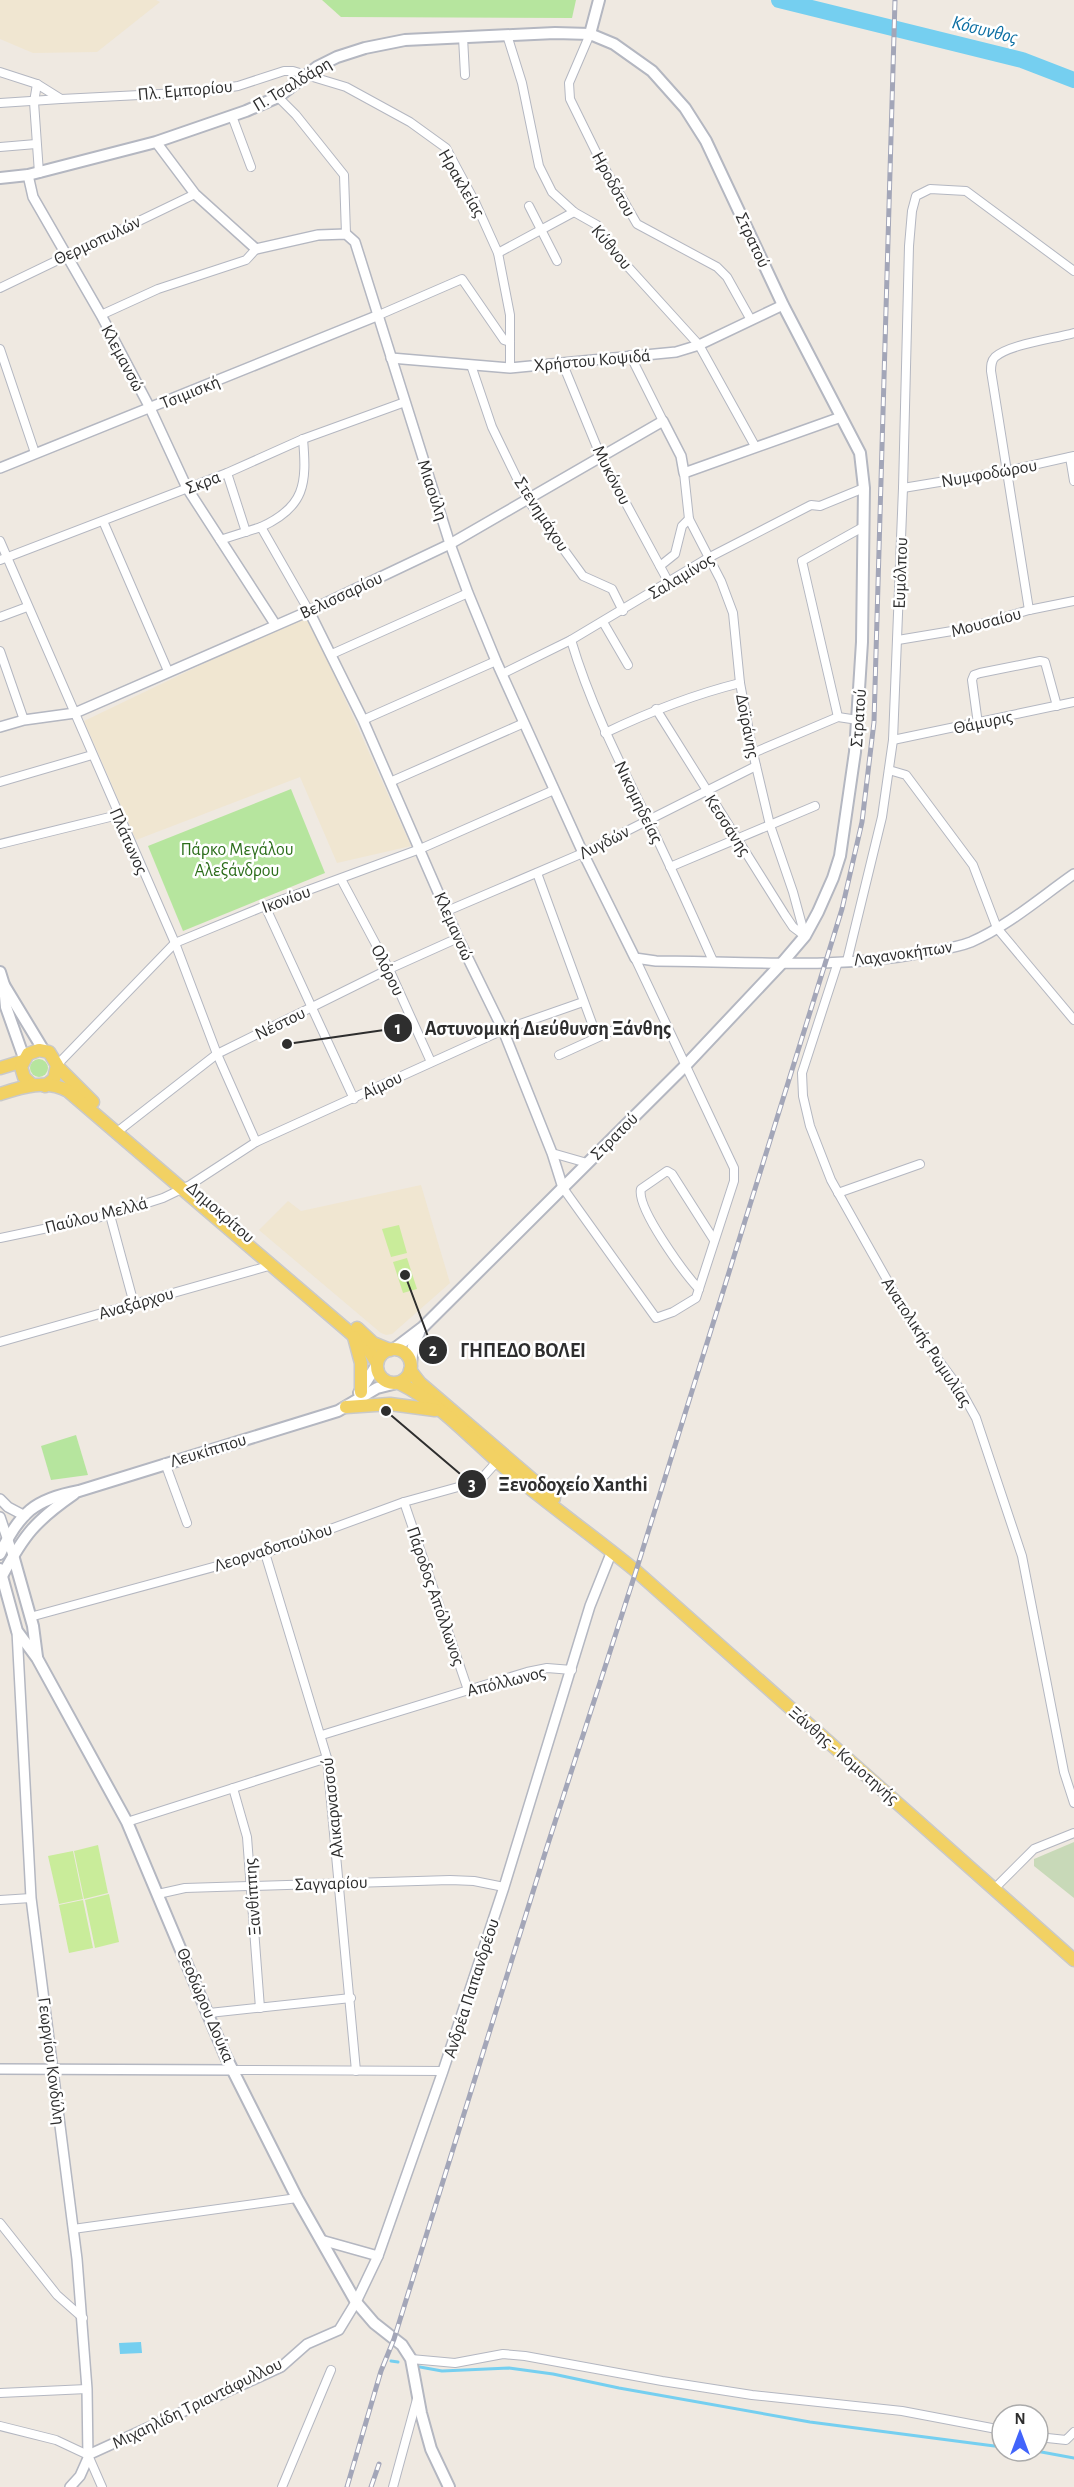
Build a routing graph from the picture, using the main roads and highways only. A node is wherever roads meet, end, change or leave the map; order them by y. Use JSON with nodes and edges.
{"nodes":[{"id":1,"x":599,"y":0,"type":"edge"},
{"id":2,"x":591,"y":34,"type":"junction"},
{"id":3,"x":0,"y":178,"type":"edge"},
{"id":4,"x":0,"y":972,"type":"edge"},
{"id":5,"x":4,"y":985,"type":"junction"},
{"id":6,"x":44,"y":1051,"type":"junction"},
{"id":7,"x":24,"y":1060,"type":"junction"},
{"id":8,"x":58,"y":1066,"type":"junction"},
{"id":9,"x":0,"y":1068,"type":"edge"},
{"id":10,"x":38,"y":1085,"type":"junction"},
{"id":11,"x":0,"y":1094,"type":"edge"},
{"id":12,"x":120,"y":1130,"type":"junction"},
{"id":13,"x":186,"y":1187,"type":"junction"},
{"id":14,"x":423,"y":1328,"type":"junction"},
{"id":15,"x":354,"y":1336,"type":"junction"},
{"id":16,"x":392,"y":1350,"type":"junction"},
{"id":17,"x":377,"y":1365,"type":"junction"},
{"id":18,"x":410,"y":1367,"type":"junction"},
{"id":19,"x":396,"y":1383,"type":"junction"},
{"id":20,"x":361,"y":1392,"type":"junction"},
{"id":21,"x":342,"y":1409,"type":"junction"},
{"id":22,"x":441,"y":1411,"type":"junction"},
{"id":23,"x":500,"y":1458,"type":"junction"},
{"id":24,"x":79,"y":1491,"type":"junction"},
{"id":25,"x":0,"y":1554,"type":"edge"},
{"id":26,"x":13,"y":1555,"type":"junction"},
{"id":27,"x":1,"y":1574,"type":"edge"},
{"id":28,"x":37,"y":1658,"type":"junction"},
{"id":29,"x":1074,"y":1960,"type":"edge"},
{"id":30,"x":449,"y":2487,"type":"edge"}],
"edges":[{"from":1,"to":2,"type":"main road"},
{"from":2,"to":3,"type":"main road","name":"Π. Τσαλδάρη"},
{"from":2,"to":14,"type":"main road","name":"Στρατού"},
{"from":4,"to":5,"type":"main road"},
{"from":5,"to":6,"type":"main road"},
{"from":5,"to":7,"type":"main road"},
{"from":6,"to":7,"type":"main road"},
{"from":6,"to":8,"type":"main road"},
{"from":7,"to":9,"type":"main road"},
{"from":7,"to":10,"type":"main road"},
{"from":8,"to":10,"type":"main road"},
{"from":8,"to":12,"type":"main road","name":"Δημοκρίτου"},
{"from":10,"to":11,"type":"main road"},
{"from":10,"to":12,"type":"main road","name":"Δημοκρίτου"},
{"from":12,"to":13,"type":"main road","name":"Δημοκρίτου"},
{"from":13,"to":15,"type":"main road","name":"Δημοκρίτου"},
{"from":13,"to":16,"type":"main road","name":"Δημοκρίτου"},
{"from":14,"to":16,"type":"main road","name":"Στρατού"},
{"from":14,"to":18,"type":"main road","name":"Στρατού"},
{"from":15,"to":17,"type":"main road","name":"Δημοκρίτου"},
{"from":15,"to":20,"type":"main road"},
{"from":16,"to":17,"type":"main road"},
{"from":16,"to":18,"type":"main road"},
{"from":17,"to":19,"type":"main road"},
{"from":17,"to":20,"type":"main road","name":"Λευκίππου"},
{"from":18,"to":19,"type":"main road"},
{"from":18,"to":23,"type":"main road"},
{"from":19,"to":21,"type":"main road","name":"Λευκίππου"},
{"from":19,"to":22,"type":"main road"},
{"from":20,"to":21,"type":"main road","name":"Λευκίππου"},
{"from":21,"to":22,"type":"main road"},
{"from":21,"to":24,"type":"main road","name":"Λευκίππου"},
{"from":22,"to":23,"type":"main road"},
{"from":23,"to":29,"type":"main road","name":"Ξάνθης - Κομοτηνής"},
{"from":24,"to":25,"type":"main road","name":"Λευκίππου"},
{"from":24,"to":26,"type":"main road","name":"Λευκίππου"},
{"from":26,"to":27,"type":"main road","name":"Λευκίππου"},
{"from":26,"to":28,"type":"main road","name":"Θεοδώρου Δούκα"},
{"from":27,"to":28,"type":"main road","name":"Θεοδώρου Δούκα"},
{"from":28,"to":30,"type":"main road","name":"Θεοδώρου Δούκα"}]}
